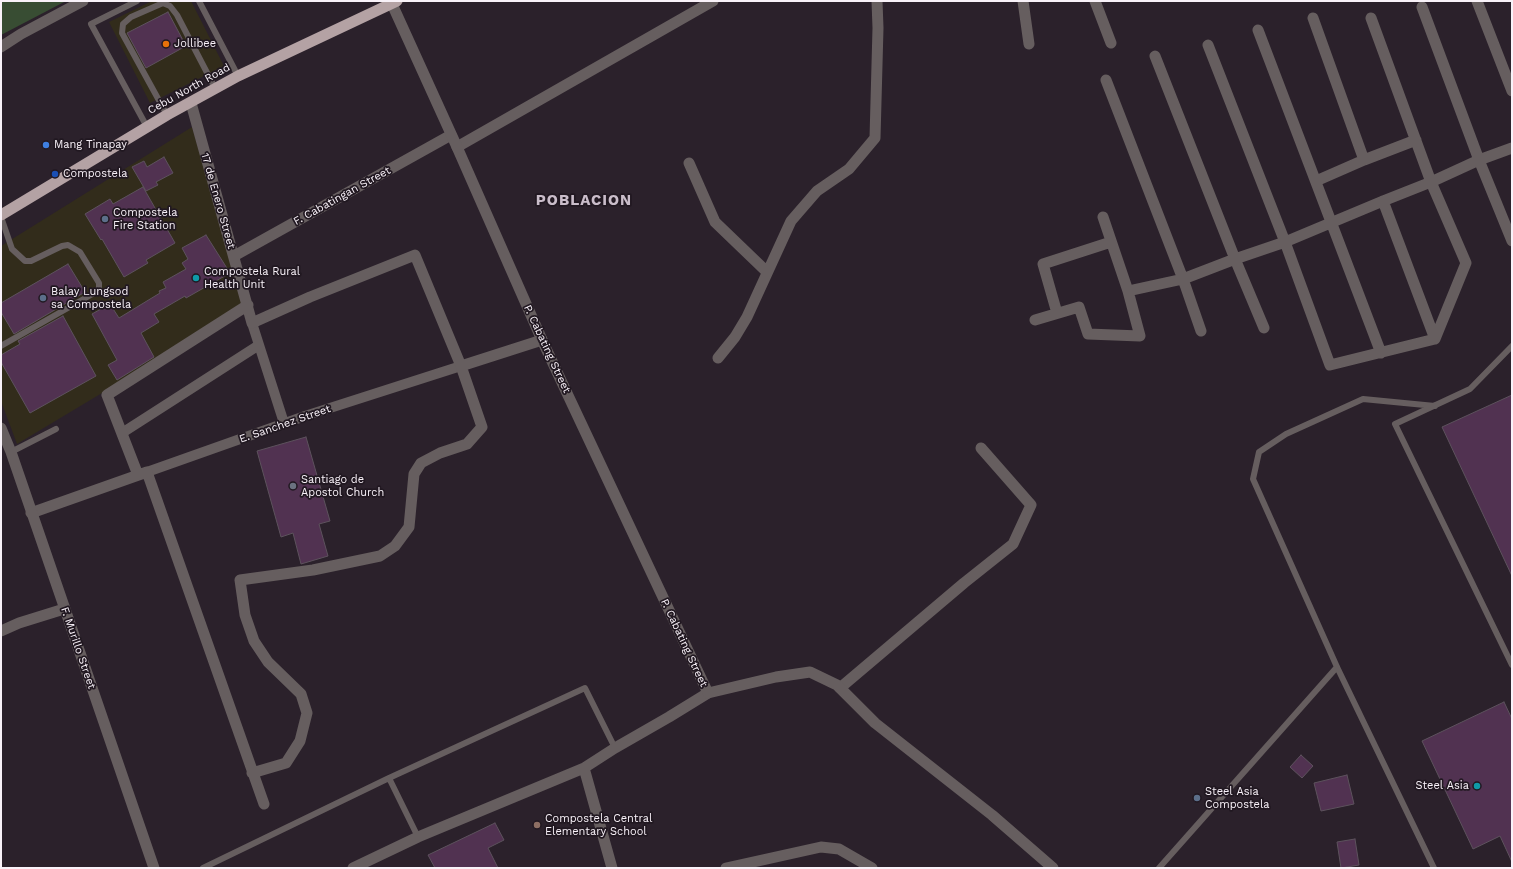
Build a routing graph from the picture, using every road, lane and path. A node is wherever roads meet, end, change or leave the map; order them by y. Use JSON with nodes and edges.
{"nodes":[{"id":1,"x":82,"y":1,"type":"edge"},
{"id":2,"x":137,"y":1,"type":"edge"},
{"id":3,"x":200,"y":1,"type":"edge"},
{"id":4,"x":713,"y":1,"type":"edge"},
{"id":5,"x":877,"y":1,"type":"edge"},
{"id":6,"x":1023,"y":1,"type":"edge"},
{"id":7,"x":1095,"y":1,"type":"edge"},
{"id":8,"x":1477,"y":1,"type":"edge"},
{"id":9,"x":393,"y":2,"type":"edge"},
{"id":10,"x":1422,"y":7,"type":"dead end"},
{"id":11,"x":1313,"y":18,"type":"dead end"},
{"id":12,"x":1371,"y":18,"type":"dead end"},
{"id":13,"x":1258,"y":30,"type":"dead end"},
{"id":14,"x":1111,"y":43,"type":"dead end"},
{"id":15,"x":1029,"y":44,"type":"dead end"},
{"id":16,"x":1208,"y":45,"type":"dead end"},
{"id":17,"x":1,"y":47,"type":"edge"},
{"id":18,"x":1155,"y":56,"type":"dead end"},
{"id":19,"x":238,"y":76,"type":"junction"},
{"id":20,"x":1106,"y":80,"type":"dead end"},
{"id":21,"x":216,"y":88,"type":"junction"},
{"id":22,"x":1512,"y":91,"type":"edge"},
{"id":23,"x":191,"y":102,"type":"junction"},
{"id":24,"x":167,"y":115,"type":"junction"},
{"id":25,"x":147,"y":128,"type":"junction"},
{"id":26,"x":451,"y":135,"type":"junction"},
{"id":27,"x":1416,"y":140,"type":"junction"},
{"id":28,"x":457,"y":147,"type":"junction"},
{"id":29,"x":1512,"y":148,"type":"edge"},
{"id":30,"x":1364,"y":160,"type":"junction"},
{"id":31,"x":1479,"y":160,"type":"junction"},
{"id":32,"x":689,"y":164,"type":"dead end"},
{"id":33,"x":1316,"y":181,"type":"junction"},
{"id":34,"x":1431,"y":182,"type":"junction"},
{"id":35,"x":1383,"y":201,"type":"junction"},
{"id":36,"x":1,"y":216,"type":"edge"},
{"id":37,"x":1103,"y":217,"type":"dead end"},
{"id":38,"x":1332,"y":223,"type":"junction"},
{"id":39,"x":1512,"y":241,"type":"edge"},
{"id":40,"x":1111,"y":242,"type":"junction"},
{"id":41,"x":1285,"y":242,"type":"junction"},
{"id":42,"x":234,"y":256,"type":"junction"},
{"id":43,"x":1235,"y":259,"type":"junction"},
{"id":44,"x":767,"y":272,"type":"junction"},
{"id":45,"x":1183,"y":279,"type":"junction"},
{"id":46,"x":1128,"y":291,"type":"junction"},
{"id":47,"x":248,"y":305,"type":"junction"},
{"id":48,"x":1058,"y":313,"type":"junction"},
{"id":49,"x":1035,"y":320,"type":"dead end"},
{"id":50,"x":252,"y":323,"type":"junction"},
{"id":51,"x":1264,"y":328,"type":"dead end"},
{"id":52,"x":1201,"y":331,"type":"dead end"},
{"id":53,"x":1435,"y":339,"type":"junction"},
{"id":54,"x":542,"y":340,"type":"junction"},
{"id":55,"x":259,"y":344,"type":"junction"},
{"id":56,"x":1,"y":346,"type":"edge"},
{"id":57,"x":1512,"y":346,"type":"edge"},
{"id":58,"x":1381,"y":353,"type":"junction"},
{"id":59,"x":718,"y":358,"type":"dead end"},
{"id":60,"x":461,"y":366,"type":"junction"},
{"id":61,"x":1435,"y":406,"type":"junction"},
{"id":62,"x":284,"y":423,"type":"junction"},
{"id":63,"x":1,"y":428,"type":"edge"},
{"id":64,"x":56,"y":429,"type":"dead end"},
{"id":65,"x":122,"y":433,"type":"junction"},
{"id":66,"x":981,"y":448,"type":"dead end"},
{"id":67,"x":11,"y":452,"type":"junction"},
{"id":68,"x":142,"y":473,"type":"junction"},
{"id":69,"x":31,"y":513,"type":"junction"},
{"id":70,"x":64,"y":609,"type":"junction"},
{"id":71,"x":1,"y":631,"type":"edge"},
{"id":72,"x":1512,"y":665,"type":"edge"},
{"id":73,"x":1337,"y":667,"type":"junction"},
{"id":74,"x":840,"y":688,"type":"junction"},
{"id":75,"x":708,"y":693,"type":"junction"},
{"id":76,"x":615,"y":748,"type":"junction"},
{"id":77,"x":584,"y":768,"type":"junction"},
{"id":78,"x":252,"y":773,"type":"junction"},
{"id":79,"x":389,"y":778,"type":"junction"},
{"id":80,"x":264,"y":804,"type":"dead end"},
{"id":81,"x":418,"y":838,"type":"junction"},
{"id":82,"x":154,"y":868,"type":"edge"},
{"id":83,"x":203,"y":868,"type":"edge"},
{"id":84,"x":353,"y":868,"type":"edge"},
{"id":85,"x":612,"y":868,"type":"edge"},
{"id":86,"x":726,"y":868,"type":"edge"},
{"id":87,"x":872,"y":868,"type":"edge"},
{"id":88,"x":1054,"y":868,"type":"edge"},
{"id":89,"x":1159,"y":868,"type":"edge"},
{"id":90,"x":1434,"y":868,"type":"edge"}],
"edges":[{"from":1,"to":17,"type":"street"},
{"from":2,"to":25,"type":"lane"},
{"from":3,"to":19,"type":"lane"},
{"from":4,"to":28,"type":"street"},
{"from":5,"to":44,"type":"street"},
{"from":6,"to":15,"type":"street"},
{"from":7,"to":14,"type":"street"},
{"from":8,"to":22,"type":"street"},
{"from":9,"to":19,"type":"highway","name":"Cebu North Road"},
{"from":9,"to":26,"type":"street","name":"P. Cabating Street"},
{"from":10,"to":31,"type":"street"},
{"from":11,"to":30,"type":"street"},
{"from":12,"to":27,"type":"street"},
{"from":13,"to":33,"type":"street"},
{"from":16,"to":41,"type":"street"},
{"from":18,"to":43,"type":"street"},
{"from":19,"to":21,"type":"highway","name":"Cebu North Road"},
{"from":20,"to":45,"type":"street"},
{"from":21,"to":23,"type":"highway","name":"Cebu North Road"},
{"from":21,"to":24,"type":"lane"},
{"from":23,"to":24,"type":"highway","name":"Cebu North Road"},
{"from":23,"to":42,"type":"street","name":"17 de Enero Street"},
{"from":24,"to":25,"type":"highway","name":"Cebu North Road"},
{"from":25,"to":36,"type":"highway","name":"Cebu North Road"},
{"from":26,"to":28,"type":"street","name":"P. Cabating Street"},
{"from":26,"to":42,"type":"street","name":"F. Cabatingan Street"},
{"from":27,"to":30,"type":"street"},
{"from":27,"to":34,"type":"street"},
{"from":28,"to":54,"type":"street","name":"P. Cabating Street"},
{"from":29,"to":31,"type":"street"},
{"from":30,"to":33,"type":"street"},
{"from":31,"to":34,"type":"street"},
{"from":31,"to":39,"type":"street"},
{"from":32,"to":44,"type":"street"},
{"from":33,"to":38,"type":"street"},
{"from":34,"to":35,"type":"street"},
{"from":34,"to":53,"type":"street"},
{"from":35,"to":38,"type":"street"},
{"from":35,"to":53,"type":"street"},
{"from":36,"to":56,"type":"lane"},
{"from":37,"to":40,"type":"street"},
{"from":38,"to":41,"type":"street"},
{"from":38,"to":58,"type":"street"},
{"from":40,"to":46,"type":"street"},
{"from":40,"to":48,"type":"street"},
{"from":41,"to":43,"type":"street"},
{"from":41,"to":58,"type":"street"},
{"from":42,"to":47,"type":"street","name":"17 de Enero Street"},
{"from":43,"to":45,"type":"street"},
{"from":43,"to":51,"type":"street"},
{"from":44,"to":59,"type":"street"},
{"from":45,"to":46,"type":"street"},
{"from":45,"to":52,"type":"street"},
{"from":46,"to":48,"type":"street"},
{"from":47,"to":50,"type":"street","name":"17 de Enero Street"},
{"from":47,"to":65,"type":"street"},
{"from":48,"to":49,"type":"street"},
{"from":50,"to":55,"type":"street"},
{"from":50,"to":60,"type":"street"},
{"from":53,"to":58,"type":"street"},
{"from":54,"to":60,"type":"street","name":"E. Sanchez Street"},
{"from":54,"to":75,"type":"street","name":"P. Cabating Street"},
{"from":55,"to":62,"type":"street"},
{"from":55,"to":65,"type":"street"},
{"from":57,"to":61,"type":"lane"},
{"from":60,"to":62,"type":"street","name":"E. Sanchez Street"},
{"from":60,"to":78,"type":"street"},
{"from":61,"to":72,"type":"lane"},
{"from":61,"to":73,"type":"lane"},
{"from":62,"to":68,"type":"street","name":"E. Sanchez Street"},
{"from":63,"to":67,"type":"street","name":"F. Murillo Street"},
{"from":64,"to":67,"type":"lane"},
{"from":65,"to":68,"type":"street"},
{"from":66,"to":74,"type":"street"},
{"from":67,"to":69,"type":"street","name":"F. Murillo Street"},
{"from":68,"to":69,"type":"street","name":"E. Sanchez Street"},
{"from":68,"to":78,"type":"street"},
{"from":69,"to":70,"type":"street","name":"F. Murillo Street"},
{"from":70,"to":71,"type":"street"},
{"from":70,"to":82,"type":"street","name":"F. Murillo Street"},
{"from":73,"to":89,"type":"lane"},
{"from":73,"to":90,"type":"lane"},
{"from":74,"to":75,"type":"street"},
{"from":74,"to":88,"type":"street"},
{"from":75,"to":76,"type":"street"},
{"from":76,"to":77,"type":"street"},
{"from":76,"to":79,"type":"lane"},
{"from":77,"to":81,"type":"street"},
{"from":77,"to":85,"type":"street"},
{"from":78,"to":80,"type":"street"},
{"from":79,"to":81,"type":"lane"},
{"from":79,"to":83,"type":"lane"},
{"from":81,"to":84,"type":"street"},
{"from":86,"to":87,"type":"street"}]}
